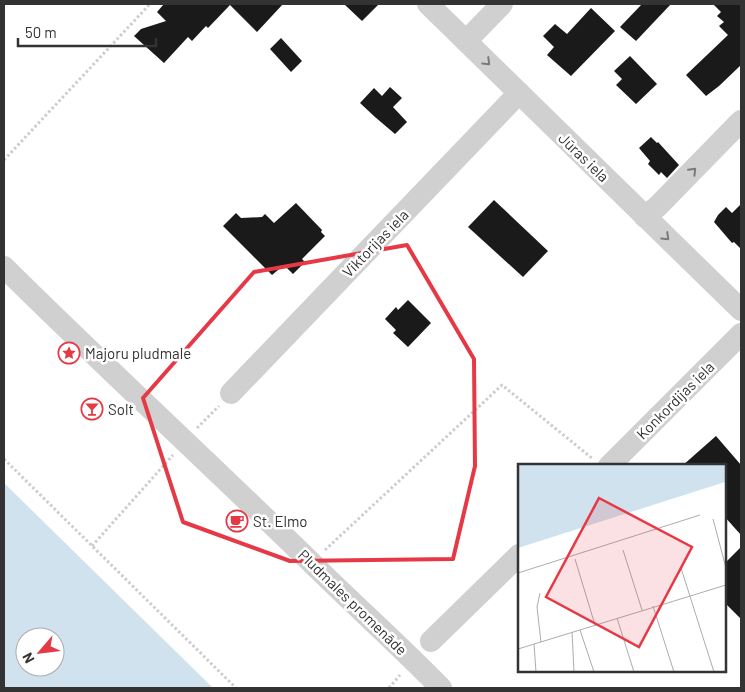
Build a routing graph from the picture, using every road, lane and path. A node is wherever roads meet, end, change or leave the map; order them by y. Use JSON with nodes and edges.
{"nodes":[{"id":1,"x":150,"y":4,"type":"edge"},
{"id":2,"x":428,"y":4,"type":"edge"},
{"id":3,"x":502,"y":4,"type":"edge"},
{"id":4,"x":466,"y":41,"type":"junction"},
{"id":5,"x":519,"y":93,"type":"junction"},
{"id":6,"x":741,"y":121,"type":"edge"},
{"id":7,"x":4,"y":160,"type":"edge"},
{"id":8,"x":645,"y":216,"type":"junction"},
{"id":9,"x":4,"y":267,"type":"edge"},
{"id":10,"x":741,"y":310,"type":"edge"},
{"id":11,"x":741,"y":334,"type":"edge"},
{"id":12,"x":231,"y":393,"type":"dead end"},
{"id":13,"x":174,"y":454,"type":"dead end"},
{"id":14,"x":4,"y":459,"type":"edge"},
{"id":15,"x":601,"y":463,"type":"edge"},
{"id":16,"x":92,"y":546,"type":"junction"},
{"id":17,"x":518,"y":556,"type":"edge"},
{"id":18,"x":312,"y":562,"type":"junction"},
{"id":19,"x":431,"y":641,"type":"dead end"},
{"id":20,"x":236,"y":688,"type":"edge"},
{"id":21,"x":441,"y":688,"type":"edge"}],
"edges":[{"from":1,"to":7,"type":"path"},
{"from":2,"to":4,"type":"street","name":"Jūras iela"},
{"from":3,"to":4,"type":"street"},
{"from":4,"to":5,"type":"street","name":"Jūras iela","one_way":true},
{"from":5,"to":8,"type":"street","name":"Jūras iela"},
{"from":5,"to":12,"type":"street","name":"Viktorijas iela"},
{"from":8,"to":6,"type":"street","one_way":true},
{"from":8,"to":10,"type":"street","name":"Jūras iela","one_way":true},
{"from":9,"to":18,"type":"street","name":"Pludmales promenāde"},
{"from":11,"to":15,"type":"street","name":"Konkordijas iela"},
{"from":13,"to":16,"type":"path"},
{"from":14,"to":16,"type":"path"},
{"from":15,"to":18,"type":"path"},
{"from":16,"to":20,"type":"path"},
{"from":17,"to":19,"type":"street"},
{"from":18,"to":21,"type":"street","name":"Pludmales promenāde"}]}
